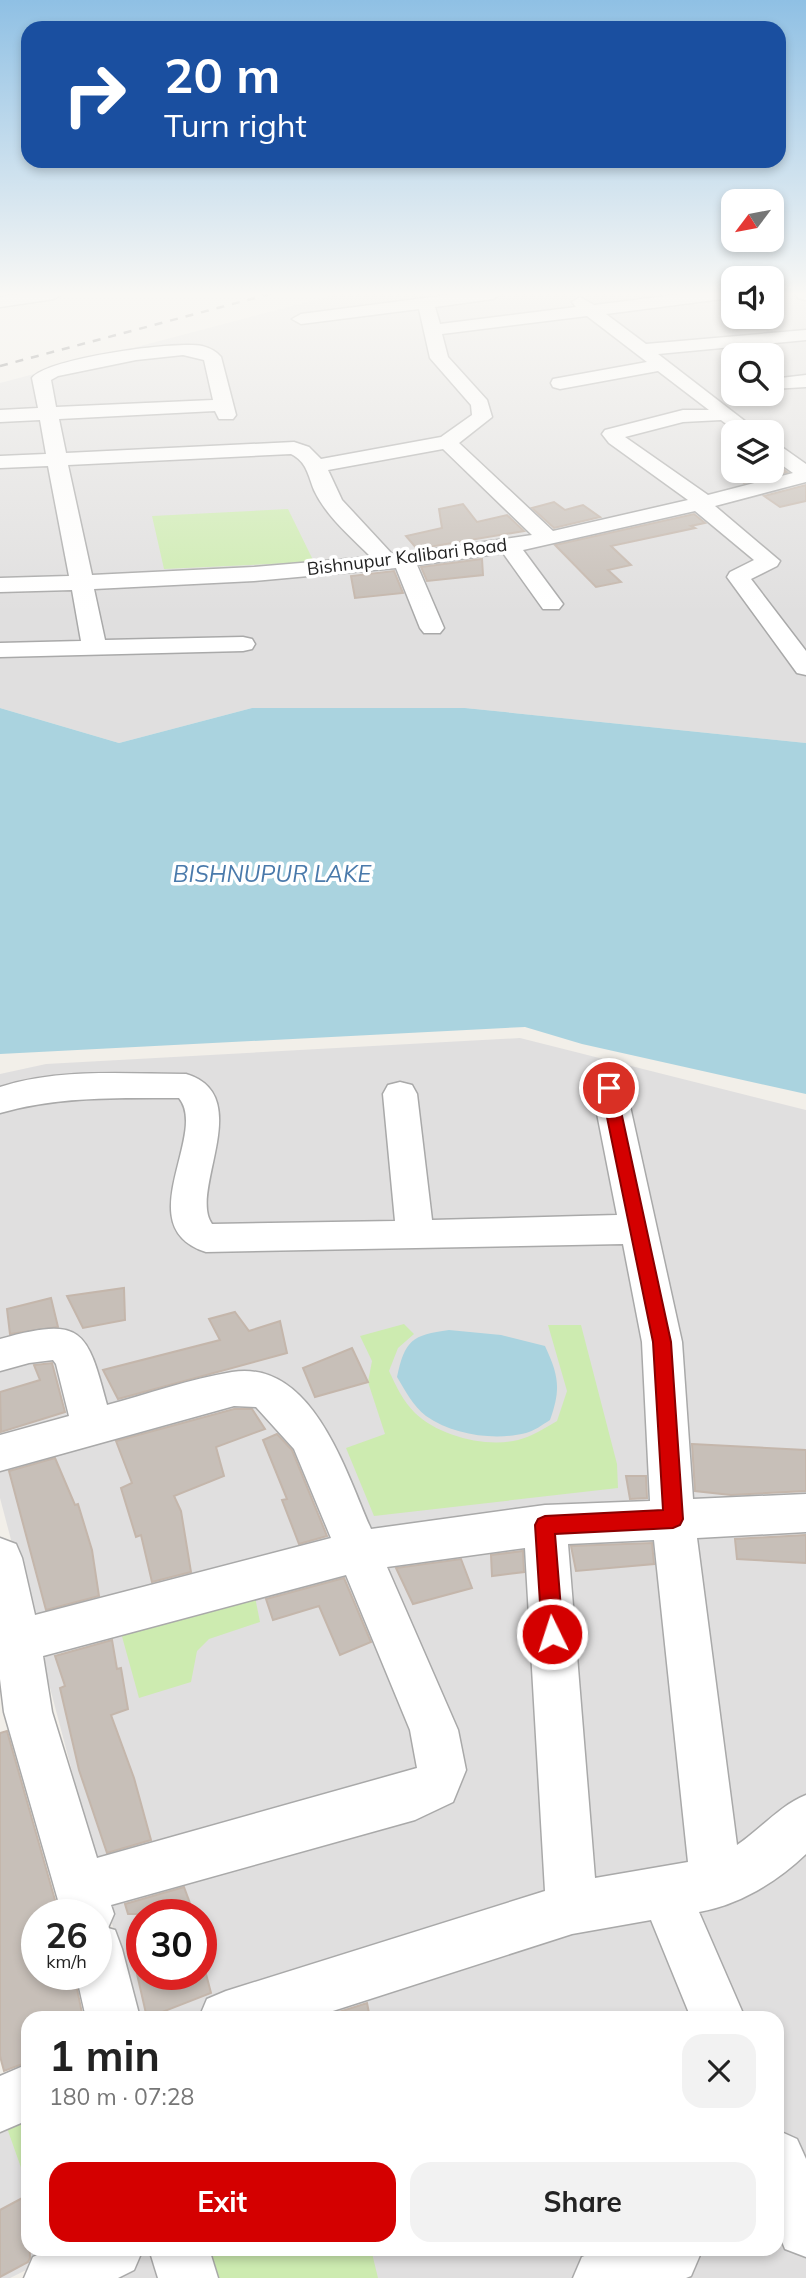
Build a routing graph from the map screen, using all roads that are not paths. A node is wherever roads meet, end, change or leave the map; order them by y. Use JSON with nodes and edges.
{"nodes":[{"id":1,"x":46,"y":400,"type":"edge"},
{"id":2,"x":223,"y":400,"type":"edge"},
{"id":3,"x":476,"y":400,"type":"edge"},
{"id":4,"x":707,"y":400,"type":"edge"},
{"id":5,"x":49,"y":413,"type":"junction"},
{"id":6,"x":724,"y":414,"type":"junction"},
{"id":7,"x":0,"y":416,"type":"edge"},
{"id":8,"x":732,"y":420,"type":"edge"},
{"id":9,"x":447,"y":442,"type":"junction"},
{"id":10,"x":784,"y":458,"type":"edge"},
{"id":11,"x":57,"y":460,"type":"junction"},
{"id":12,"x":0,"y":462,"type":"edge"},
{"id":13,"x":318,"y":466,"type":"junction"},
{"id":14,"x":806,"y":474,"type":"edge"},
{"id":15,"x":701,"y":503,"type":"junction"},
{"id":16,"x":547,"y":537,"type":"junction"},
{"id":17,"x":508,"y":545,"type":"junction"},
{"id":18,"x":396,"y":561,"type":"junction"},
{"id":19,"x":84,"y":582,"type":"junction"},
{"id":20,"x":0,"y":585,"type":"edge"},
{"id":21,"x":551,"y":604,"type":"dead end"},
{"id":22,"x":432,"y":628,"type":"dead end"},
{"id":23,"x":243,"y":644,"type":"dead end"},
{"id":24,"x":797,"y":645,"type":"edge"},
{"id":25,"x":95,"y":649,"type":"junction"},
{"id":26,"x":0,"y":650,"type":"edge"},
{"id":27,"x":806,"y":668,"type":"edge"},
{"id":28,"x":609,"y":1088,"type":"dead end"},
{"id":29,"x":400,"y":1094,"type":"dead end"},
{"id":30,"x":0,"y":1101,"type":"edge"},
{"id":31,"x":637,"y":1229,"type":"junction"},
{"id":32,"x":415,"y":1235,"type":"junction"},
{"id":33,"x":0,"y":1355,"type":"edge"},
{"id":34,"x":92,"y":1427,"type":"junction"},
{"id":35,"x":0,"y":1453,"type":"edge"},
{"id":36,"x":806,"y":1513,"type":"edge"},
{"id":37,"x":673,"y":1519,"type":"junction"},
{"id":38,"x":545,"y":1525,"type":"junction"},
{"id":39,"x":358,"y":1550,"type":"junction"},
{"id":40,"x":0,"y":1558,"type":"edge"},
{"id":41,"x":19,"y":1641,"type":"junction"},
{"id":42,"x":14,"y":1717,"type":"edge"},
{"id":43,"x":805,"y":1830,"type":"edge"},
{"id":44,"x":716,"y":1883,"type":"junction"},
{"id":45,"x":665,"y":1892,"type":"junction"},
{"id":46,"x":83,"y":1899,"type":"edge"},
{"id":47,"x":90,"y":1899,"type":"edge"},
{"id":48,"x":572,"y":1908,"type":"junction"},
{"id":49,"x":106,"y":1990,"type":"edge"},
{"id":50,"x":111,"y":2011,"type":"edge"},
{"id":51,"x":248,"y":2011,"type":"edge"},
{"id":52,"x":715,"y":2011,"type":"edge"},
{"id":53,"x":21,"y":2095,"type":"edge"},
{"id":54,"x":0,"y":2104,"type":"edge"},
{"id":55,"x":784,"y":2176,"type":"edge"},
{"id":56,"x":806,"y":2228,"type":"edge"},
{"id":57,"x":99,"y":2256,"type":"edge"},
{"id":58,"x":181,"y":2256,"type":"edge"},
{"id":59,"x":667,"y":2256,"type":"edge"},
{"id":60,"x":54,"y":2278,"type":"edge"},
{"id":61,"x":188,"y":2278,"type":"edge"},
{"id":62,"x":603,"y":2278,"type":"edge"}],
"edges":[{"from":1,"to":5,"type":"street"},
{"from":2,"to":5,"type":"street"},
{"from":3,"to":9,"type":"street"},
{"from":4,"to":6,"type":"street"},
{"from":5,"to":7,"type":"street"},
{"from":5,"to":11,"type":"street"},
{"from":6,"to":8,"type":"street"},
{"from":6,"to":15,"type":"street"},
{"from":9,"to":13,"type":"street"},
{"from":9,"to":16,"type":"street"},
{"from":10,"to":14,"type":"street"},
{"from":11,"to":12,"type":"street"},
{"from":11,"to":13,"type":"street"},
{"from":11,"to":19,"type":"street"},
{"from":13,"to":18,"type":"street"},
{"from":14,"to":15,"type":"street","name":"Bishnupur Kalibari Road"},
{"from":15,"to":16,"type":"street","name":"Bishnupur Kalibari Road"},
{"from":15,"to":24,"type":"street"},
{"from":16,"to":17,"type":"street","name":"Bishnupur Kalibari Road"},
{"from":17,"to":18,"type":"street","name":"Bishnupur Kalibari Road"},
{"from":17,"to":21,"type":"street"},
{"from":18,"to":19,"type":"street","name":"Bishnupur Kalibari Road"},
{"from":18,"to":22,"type":"street"},
{"from":19,"to":20,"type":"street","name":"Bishnupur Kalibari Road"},
{"from":19,"to":25,"type":"street"},
{"from":23,"to":25,"type":"street"},
{"from":24,"to":27,"type":"street"},
{"from":25,"to":26,"type":"street"},
{"from":28,"to":31,"type":"street"},
{"from":29,"to":32,"type":"street"},
{"from":30,"to":32,"type":"street"},
{"from":31,"to":32,"type":"street"},
{"from":31,"to":37,"type":"street"},
{"from":33,"to":34,"type":"street"},
{"from":34,"to":35,"type":"street"},
{"from":34,"to":39,"type":"street"},
{"from":36,"to":37,"type":"street"},
{"from":37,"to":38,"type":"street"},
{"from":37,"to":44,"type":"street"},
{"from":38,"to":39,"type":"street"},
{"from":38,"to":48,"type":"street"},
{"from":39,"to":41,"type":"street"},
{"from":39,"to":47,"type":"street"},
{"from":40,"to":41,"type":"street"},
{"from":41,"to":42,"type":"street"},
{"from":42,"to":46,"type":"street"},
{"from":43,"to":44,"type":"street"},
{"from":44,"to":45,"type":"street"},
{"from":45,"to":48,"type":"street"},
{"from":45,"to":52,"type":"street"},
{"from":48,"to":51,"type":"street"},
{"from":49,"to":50,"type":"street"},
{"from":53,"to":54,"type":"street"},
{"from":55,"to":56,"type":"street"},
{"from":57,"to":60,"type":"street"},
{"from":58,"to":61,"type":"street"},
{"from":59,"to":62,"type":"street"}]}
